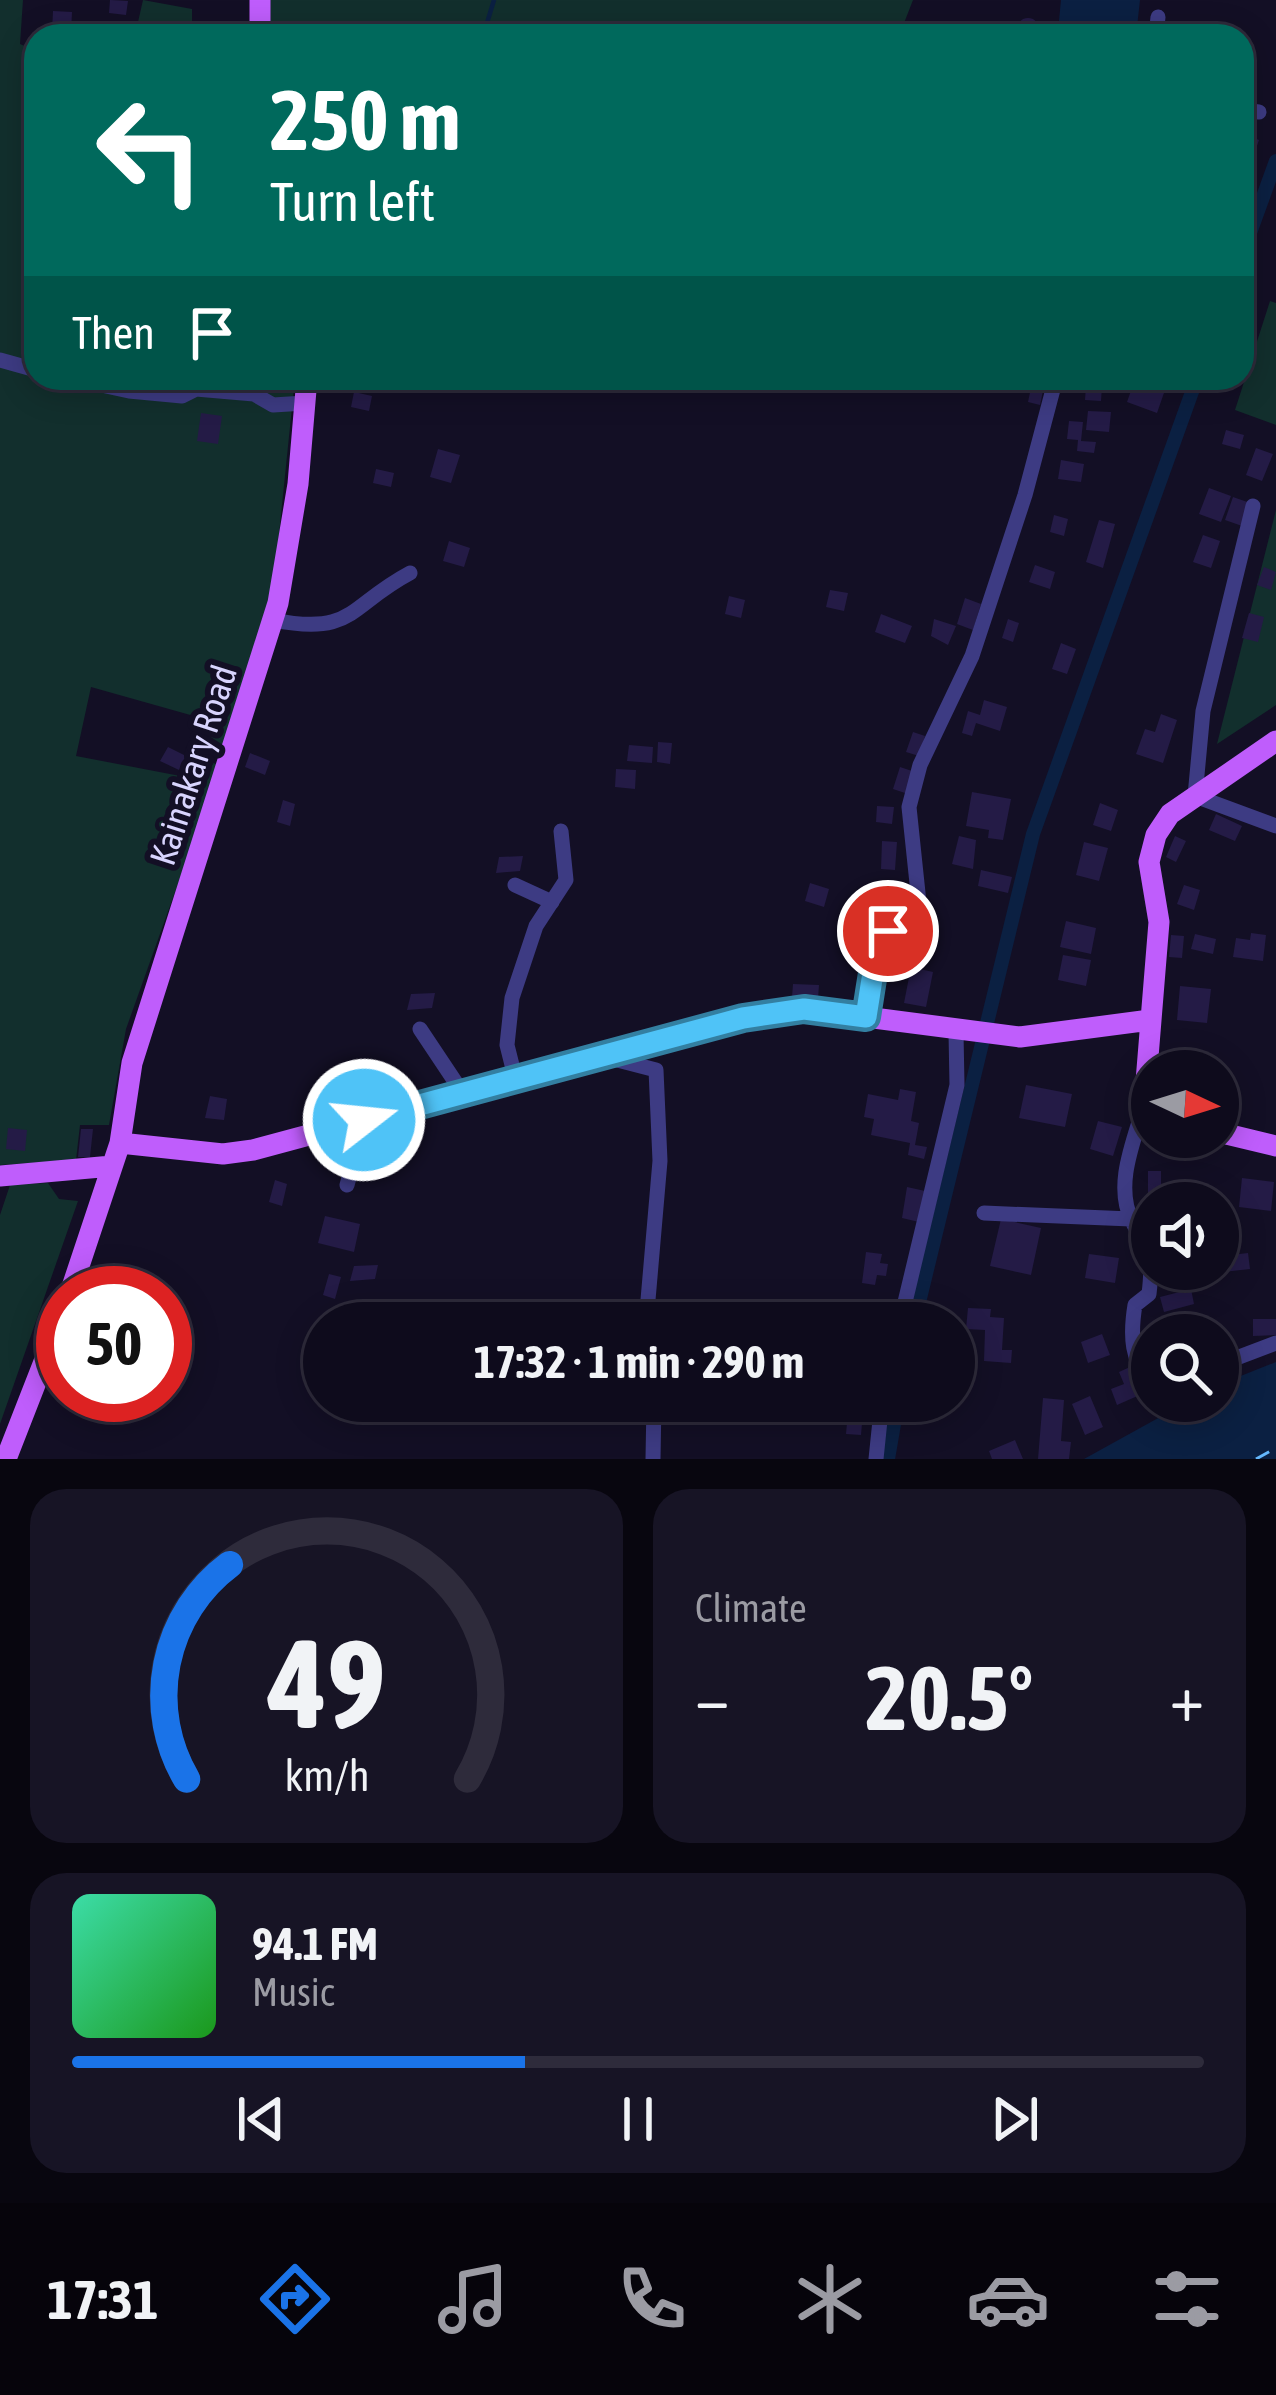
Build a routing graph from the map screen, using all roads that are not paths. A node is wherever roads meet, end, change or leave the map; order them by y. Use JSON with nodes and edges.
{"nodes":[{"id":1,"x":1158,"y":16,"type":"dead end"},
{"id":2,"x":1157,"y":24,"type":"edge"},
{"id":3,"x":117,"y":390,"type":"edge"},
{"id":4,"x":206,"y":390,"type":"edge"},
{"id":5,"x":206,"y":390,"type":"edge"},
{"id":6,"x":306,"y":390,"type":"edge"},
{"id":7,"x":1053,"y":390,"type":"edge"},
{"id":8,"x":305,"y":403,"type":"junction"},
{"id":9,"x":1253,"y":506,"type":"dead end"},
{"id":10,"x":410,"y":573,"type":"dead end"},
{"id":11,"x":273,"y":620,"type":"junction"},
{"id":12,"x":1276,"y":741,"type":"edge"},
{"id":13,"x":1195,"y":796,"type":"junction"},
{"id":14,"x":1276,"y":826,"type":"edge"},
{"id":15,"x":561,"y":830,"type":"dead end"},
{"id":16,"x":514,"y":885,"type":"dead end"},
{"id":17,"x":552,"y":902,"type":"junction"},
{"id":18,"x":866,"y":1017,"type":"junction"},
{"id":19,"x":1150,"y":1020,"type":"junction"},
{"id":20,"x":420,"y":1029,"type":"dead end"},
{"id":21,"x":962,"y":1033,"type":"junction"},
{"id":22,"x":1149,"y":1050,"type":"edge"},
{"id":23,"x":599,"y":1055,"type":"junction"},
{"id":24,"x":515,"y":1077,"type":"junction"},
{"id":25,"x":462,"y":1093,"type":"junction"},
{"id":26,"x":364,"y":1120,"type":"junction"},
{"id":27,"x":1239,"y":1137,"type":"edge"},
{"id":28,"x":120,"y":1143,"type":"junction"},
{"id":29,"x":1276,"y":1146,"type":"edge"},
{"id":30,"x":1131,"y":1155,"type":"edge"},
{"id":31,"x":112,"y":1166,"type":"junction"},
{"id":32,"x":0,"y":1176,"type":"edge"},
{"id":33,"x":347,"y":1185,"type":"dead end"},
{"id":34,"x":984,"y":1213,"type":"dead end"},
{"id":35,"x":1131,"y":1220,"type":"joint"},
{"id":36,"x":79,"y":1266,"type":"edge"},
{"id":37,"x":1150,"y":1290,"type":"edge"},
{"id":38,"x":648,"y":1302,"type":"edge"},
{"id":39,"x":905,"y":1302,"type":"edge"},
{"id":40,"x":1134,"y":1314,"type":"edge"},
{"id":41,"x":1276,"y":1343,"type":"edge"},
{"id":42,"x":1239,"y":1357,"type":"edge"},
{"id":43,"x":36,"y":1382,"type":"edge"},
{"id":44,"x":654,"y":1422,"type":"edge"},
{"id":45,"x":880,"y":1422,"type":"edge"},
{"id":46,"x":6,"y":1459,"type":"edge"},
{"id":47,"x":653,"y":1459,"type":"edge"},
{"id":48,"x":876,"y":1459,"type":"edge"}],
"edges":[{"from":1,"to":2,"type":"street"},
{"from":3,"to":4,"type":"street"},
{"from":5,"to":8,"type":"street"},
{"from":6,"to":8,"type":"main road","name":"Kainakary Road"},
{"from":7,"to":18,"type":"street"},
{"from":8,"to":11,"type":"main road","name":"Kainakary Road"},
{"from":9,"to":13,"type":"street"},
{"from":10,"to":11,"type":"street"},
{"from":11,"to":28,"type":"main road","name":"Kainakary Road"},
{"from":12,"to":13,"type":"main road"},
{"from":13,"to":14,"type":"street"},
{"from":13,"to":19,"type":"main road"},
{"from":15,"to":17,"type":"street"},
{"from":16,"to":17,"type":"street"},
{"from":17,"to":24,"type":"street"},
{"from":18,"to":21,"type":"main road"},
{"from":18,"to":23,"type":"main road"},
{"from":19,"to":21,"type":"main road"},
{"from":19,"to":22,"type":"main road"},
{"from":20,"to":25,"type":"street"},
{"from":21,"to":39,"type":"street"},
{"from":23,"to":24,"type":"main road"},
{"from":23,"to":38,"type":"street"},
{"from":24,"to":25,"type":"main road"},
{"from":25,"to":26,"type":"main road"},
{"from":26,"to":28,"type":"main road"},
{"from":26,"to":33,"type":"street"},
{"from":27,"to":29,"type":"main road"},
{"from":28,"to":31,"type":"main road","name":"Kainakary Road"},
{"from":30,"to":35,"type":"street"},
{"from":31,"to":32,"type":"main road"},
{"from":31,"to":36,"type":"main road","name":"Kainakary Road"},
{"from":34,"to":35,"type":"street"},
{"from":37,"to":40,"type":"street"},
{"from":41,"to":42,"type":"street"},
{"from":43,"to":46,"type":"main road"},
{"from":44,"to":47,"type":"street"},
{"from":45,"to":48,"type":"street"}]}
